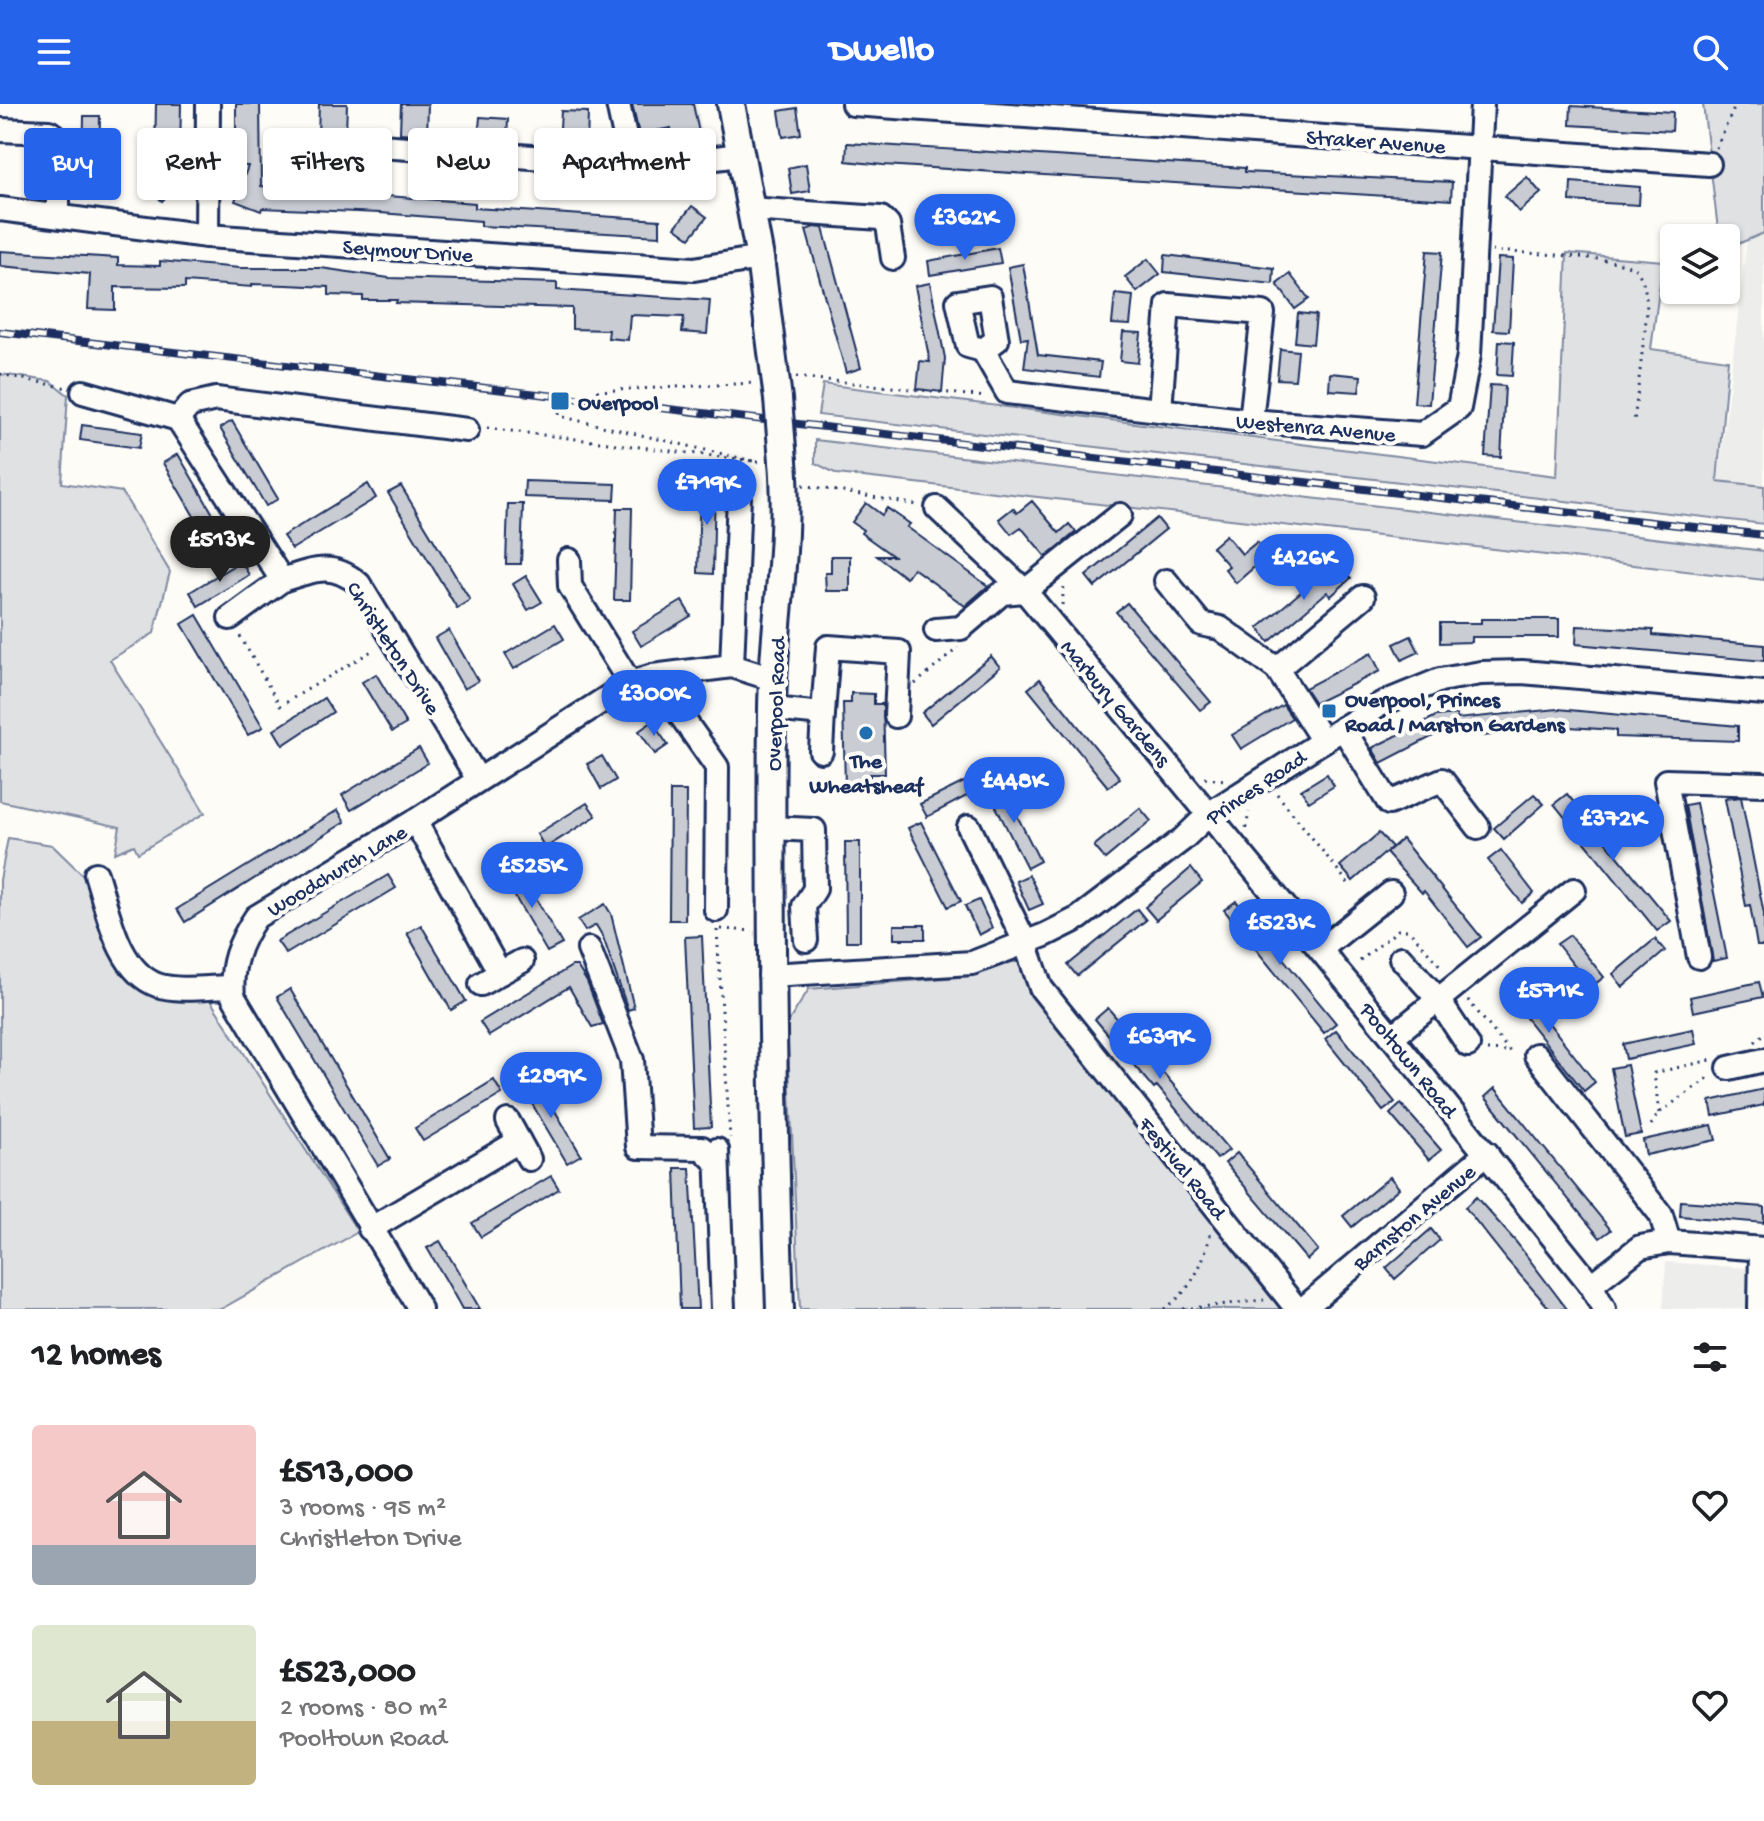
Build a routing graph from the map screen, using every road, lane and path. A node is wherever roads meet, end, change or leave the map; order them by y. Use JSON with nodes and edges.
{"nodes":[{"id":1,"x":208,"y":104,"type":"edge"},
{"id":2,"x":618,"y":104,"type":"edge"},
{"id":3,"x":731,"y":104,"type":"edge"},
{"id":4,"x":853,"y":104,"type":"edge"},
{"id":5,"x":1482,"y":104,"type":"edge"},
{"id":6,"x":1736,"y":104,"type":"edge"},
{"id":7,"x":623,"y":128,"type":"edge"},
{"id":8,"x":0,"y":130,"type":"edge"},
{"id":9,"x":1479,"y":146,"type":"junction"},
{"id":10,"x":392,"y":147,"type":"edge"},
{"id":11,"x":740,"y":155,"type":"junction"},
{"id":12,"x":534,"y":157,"type":"edge"},
{"id":13,"x":716,"y":158,"type":"edge"},
{"id":14,"x":1709,"y":164,"type":"joint"},
{"id":15,"x":0,"y":209,"type":"edge"},
{"id":16,"x":750,"y":209,"type":"junction"},
{"id":17,"x":58,"y":214,"type":"junction"},
{"id":18,"x":207,"y":236,"type":"junction"},
{"id":19,"x":1473,"y":249,"type":"junction"},
{"id":20,"x":760,"y":258,"type":"junction"},
{"id":21,"x":893,"y":258,"type":"dead end"},
{"id":22,"x":983,"y":350,"type":"dead end"},
{"id":23,"x":0,"y":374,"type":"edge"},
{"id":24,"x":777,"y":387,"type":"junction"},
{"id":25,"x":597,"y":391,"type":"dead end"},
{"id":26,"x":83,"y":392,"type":"joint"},
{"id":27,"x":1007,"y":392,"type":"junction"},
{"id":28,"x":1160,"y":410,"type":"junction"},
{"id":29,"x":559,"y":413,"type":"dead end"},
{"id":30,"x":178,"y":419,"type":"junction"},
{"id":31,"x":1251,"y":421,"type":"junction"},
{"id":32,"x":1634,"y":422,"type":"dead end"},
{"id":33,"x":467,"y":430,"type":"joint"},
{"id":34,"x":778,"y":467,"type":"junction"},
{"id":35,"x":739,"y":496,"type":"dead end"},
{"id":36,"x":937,"y":508,"type":"joint"},
{"id":37,"x":1120,"y":515,"type":"dead end"},
{"id":38,"x":1066,"y":558,"type":"junction"},
{"id":39,"x":569,"y":560,"type":"dead end"},
{"id":40,"x":282,"y":580,"type":"junction"},
{"id":41,"x":1166,"y":581,"type":"dead end"},
{"id":42,"x":1025,"y":591,"type":"junction"},
{"id":43,"x":1363,"y":597,"type":"dead end"},
{"id":44,"x":230,"y":618,"type":"joint"},
{"id":45,"x":936,"y":630,"type":"dead end"},
{"id":46,"x":1060,"y":633,"type":"junction"},
{"id":47,"x":394,"y":637,"type":"junction"},
{"id":48,"x":732,"y":666,"type":"junction"},
{"id":49,"x":1277,"y":669,"type":"junction"},
{"id":50,"x":653,"y":676,"type":"junction"},
{"id":51,"x":773,"y":679,"type":"junction"},
{"id":52,"x":630,"y":683,"type":"junction"},
{"id":53,"x":1764,"y":693,"type":"edge"},
{"id":54,"x":772,"y":709,"type":"junction"},
{"id":55,"x":823,"y":714,"type":"junction"},
{"id":56,"x":896,"y":716,"type":"dead end"},
{"id":57,"x":1343,"y":728,"type":"junction"},
{"id":58,"x":1323,"y":741,"type":"junction"},
{"id":59,"x":821,"y":751,"type":"dead end"},
{"id":60,"x":1178,"y":775,"type":"junction"},
{"id":61,"x":478,"y":779,"type":"junction"},
{"id":62,"x":1260,"y":781,"type":"junction"},
{"id":63,"x":1764,"y":784,"type":"edge"},
{"id":64,"x":1210,"y":813,"type":"junction"},
{"id":65,"x":415,"y":821,"type":"junction"},
{"id":66,"x":969,"y":827,"type":"dead end"},
{"id":67,"x":1478,"y":827,"type":"dead end"},
{"id":68,"x":771,"y":828,"type":"junction"},
{"id":69,"x":1241,"y":851,"type":"junction"},
{"id":70,"x":96,"y":874,"type":"dead end"},
{"id":71,"x":1348,"y":883,"type":"dead end"},
{"id":72,"x":1574,"y":890,"type":"dead end"},
{"id":73,"x":1391,"y":893,"type":"dead end"},
{"id":74,"x":716,"y":920,"type":"junction"},
{"id":75,"x":770,"y":933,"type":"junction"},
{"id":76,"x":806,"y":940,"type":"dead end"},
{"id":77,"x":1025,"y":942,"type":"junction"},
{"id":78,"x":589,"y":949,"type":"dead end"},
{"id":79,"x":1321,"y":949,"type":"junction"},
{"id":80,"x":1699,"y":957,"type":"dead end"},
{"id":81,"x":1401,"y":958,"type":"dead end"},
{"id":82,"x":522,"y":961,"type":"dead end"},
{"id":83,"x":770,"y":975,"type":"junction"},
{"id":84,"x":232,"y":987,"type":"junction"},
{"id":85,"x":1446,"y":991,"type":"junction"},
{"id":86,"x":1392,"y":1037,"type":"junction"},
{"id":87,"x":1468,"y":1045,"type":"joint"},
{"id":88,"x":1536,"y":1055,"type":"dead end"},
{"id":89,"x":1764,"y":1060,"type":"edge"},
{"id":90,"x":1735,"y":1066,"type":"junction"},
{"id":91,"x":1659,"y":1113,"type":"junction"},
{"id":92,"x":508,"y":1121,"type":"dead end"},
{"id":93,"x":1651,"y":1125,"type":"dead end"},
{"id":94,"x":1487,"y":1153,"type":"junction"},
{"id":95,"x":717,"y":1155,"type":"junction"},
{"id":96,"x":1216,"y":1207,"type":"junction"},
{"id":97,"x":370,"y":1229,"type":"junction"},
{"id":98,"x":1669,"y":1242,"type":"junction"},
{"id":99,"x":1762,"y":1249,"type":"edge"},
{"id":100,"x":1591,"y":1285,"type":"junction"},
{"id":101,"x":1296,"y":1306,"type":"edge"},
{"id":102,"x":420,"y":1309,"type":"edge"},
{"id":103,"x":723,"y":1309,"type":"edge"},
{"id":104,"x":780,"y":1309,"type":"edge"},
{"id":105,"x":1164,"y":1309,"type":"edge"},
{"id":106,"x":1183,"y":1309,"type":"edge"},
{"id":107,"x":1604,"y":1309,"type":"edge"},
{"id":108,"x":1760,"y":1309,"type":"edge"}],
"edges":[{"from":1,"to":18,"type":"street"},
{"from":2,"to":7,"type":"street"},
{"from":3,"to":11,"type":"main road","name":"Overpool Road"},
{"from":4,"to":9,"type":"street","name":"Straker Avenue"},
{"from":5,"to":9,"type":"street","name":"Westenra Avenue"},
{"from":6,"to":14,"type":"path"},
{"from":8,"to":17,"type":"street"},
{"from":9,"to":14,"type":"street","name":"Straker Avenue"},
{"from":9,"to":19,"type":"street","name":"Westenra Avenue"},
{"from":10,"to":12,"type":"street"},
{"from":11,"to":13,"type":"street"},
{"from":11,"to":16,"type":"main road","name":"Overpool Road"},
{"from":15,"to":17,"type":"street","name":"Seymour Drive"},
{"from":16,"to":20,"type":"main road","name":"Overpool Road"},
{"from":16,"to":21,"type":"street"},
{"from":17,"to":18,"type":"street","name":"Seymour Drive"},
{"from":18,"to":20,"type":"street","name":"Seymour Drive"},
{"from":19,"to":31,"type":"street","name":"Westenra Avenue"},
{"from":19,"to":32,"type":"path"},
{"from":20,"to":24,"type":"main road","name":"Overpool Road"},
{"from":22,"to":27,"type":"street"},
{"from":23,"to":26,"type":"path"},
{"from":24,"to":25,"type":"path"},
{"from":24,"to":27,"type":"path"},
{"from":24,"to":34,"type":"main road","name":"Overpool Road","bridge":true},
{"from":26,"to":30,"type":"street"},
{"from":27,"to":28,"type":"street","name":"Westenra Avenue"},
{"from":28,"to":31,"type":"street","name":"Westenra Avenue"},
{"from":28,"to":31,"type":"street"},
{"from":29,"to":34,"type":"path"},
{"from":30,"to":33,"type":"street"},
{"from":30,"to":40,"type":"street"},
{"from":33,"to":34,"type":"path"},
{"from":34,"to":36,"type":"path"},
{"from":34,"to":51,"type":"main road","name":"Overpool Road"},
{"from":35,"to":48,"type":"street"},
{"from":36,"to":42,"type":"street","name":"Marbury Gardens"},
{"from":37,"to":38,"type":"street"},
{"from":38,"to":42,"type":"street"},
{"from":38,"to":46,"type":"path"},
{"from":39,"to":52,"type":"street"},
{"from":40,"to":44,"type":"street","name":"Christleton Drive"},
{"from":40,"to":47,"type":"street","name":"Christleton Drive"},
{"from":41,"to":49,"type":"street"},
{"from":42,"to":45,"type":"street"},
{"from":42,"to":46,"type":"street","name":"Marbury Gardens"},
{"from":43,"to":49,"type":"street"},
{"from":44,"to":47,"type":"path"},
{"from":46,"to":60,"type":"street","name":"Marbury Gardens"},
{"from":47,"to":61,"type":"street","name":"Christleton Drive"},
{"from":48,"to":50,"type":"street","name":"Woodchurch Lane"},
{"from":48,"to":51,"type":"street","name":"Woodchurch Lane"},
{"from":49,"to":58,"type":"street"},
{"from":50,"to":52,"type":"street","name":"Woodchurch Lane"},
{"from":50,"to":74,"type":"street"},
{"from":51,"to":54,"type":"main road","name":"Overpool Road"},
{"from":52,"to":61,"type":"street","name":"Woodchurch Lane"},
{"from":53,"to":57,"type":"street","name":"Princes Road"},
{"from":54,"to":55,"type":"street"},
{"from":54,"to":68,"type":"main road","name":"Overpool Road"},
{"from":55,"to":56,"type":"street"},
{"from":55,"to":59,"type":"street"},
{"from":57,"to":58,"type":"street","name":"Princes Road"},
{"from":57,"to":67,"type":"street"},
{"from":58,"to":62,"type":"street","name":"Princes Road"},
{"from":60,"to":62,"type":"path"},
{"from":60,"to":64,"type":"street","name":"Marbury Gardens"},
{"from":61,"to":65,"type":"street","name":"Woodchurch Lane"},
{"from":62,"to":64,"type":"street","name":"Princes Road"},
{"from":62,"to":69,"type":"path"},
{"from":62,"to":71,"type":"path"},
{"from":63,"to":80,"type":"street"},
{"from":64,"to":69,"type":"street","name":"Pooltown Road"},
{"from":64,"to":77,"type":"street","name":"Princes Road"},
{"from":65,"to":82,"type":"street"},
{"from":65,"to":84,"type":"street","name":"Woodchurch Lane"},
{"from":66,"to":77,"type":"street","name":"Festival Road"},
{"from":68,"to":75,"type":"main road","name":"Overpool Road"},
{"from":68,"to":76,"type":"street"},
{"from":69,"to":79,"type":"street","name":"Pooltown Road"},
{"from":70,"to":84,"type":"street"},
{"from":72,"to":85,"type":"street"},
{"from":73,"to":79,"type":"street"},
{"from":74,"to":75,"type":"path"},
{"from":74,"to":95,"type":"path"},
{"from":75,"to":83,"type":"main road","name":"Overpool Road"},
{"from":77,"to":83,"type":"street","name":"Princes Road"},
{"from":77,"to":96,"type":"street","name":"Festival Road"},
{"from":78,"to":95,"type":"street"},
{"from":79,"to":86,"type":"street","name":"Pooltown Road"},
{"from":81,"to":85,"type":"street"},
{"from":83,"to":104,"type":"main road","name":"Overpool Road"},
{"from":84,"to":97,"type":"street"},
{"from":85,"to":86,"type":"street"},
{"from":85,"to":87,"type":"street"},
{"from":85,"to":87,"type":"path"},
{"from":86,"to":94,"type":"street","name":"Pooltown Road"},
{"from":88,"to":98,"type":"street"},
{"from":89,"to":90,"type":"street"},
{"from":90,"to":91,"type":"path"},
{"from":90,"to":91,"type":"path"},
{"from":91,"to":93,"type":"path"},
{"from":92,"to":97,"type":"street"},
{"from":94,"to":100,"type":"street","name":"Pooltown Road"},
{"from":94,"to":101,"type":"street","name":"Barnston Avenue"},
{"from":95,"to":103,"type":"street"},
{"from":96,"to":101,"type":"street","name":"Festival Road"},
{"from":96,"to":105,"type":"path"},
{"from":97,"to":102,"type":"street"},
{"from":98,"to":99,"type":"street"},
{"from":98,"to":100,"type":"street"},
{"from":99,"to":108,"type":"street"},
{"from":100,"to":107,"type":"street","name":"Pooltown Road"},
{"from":101,"to":106,"type":"path"}]}
